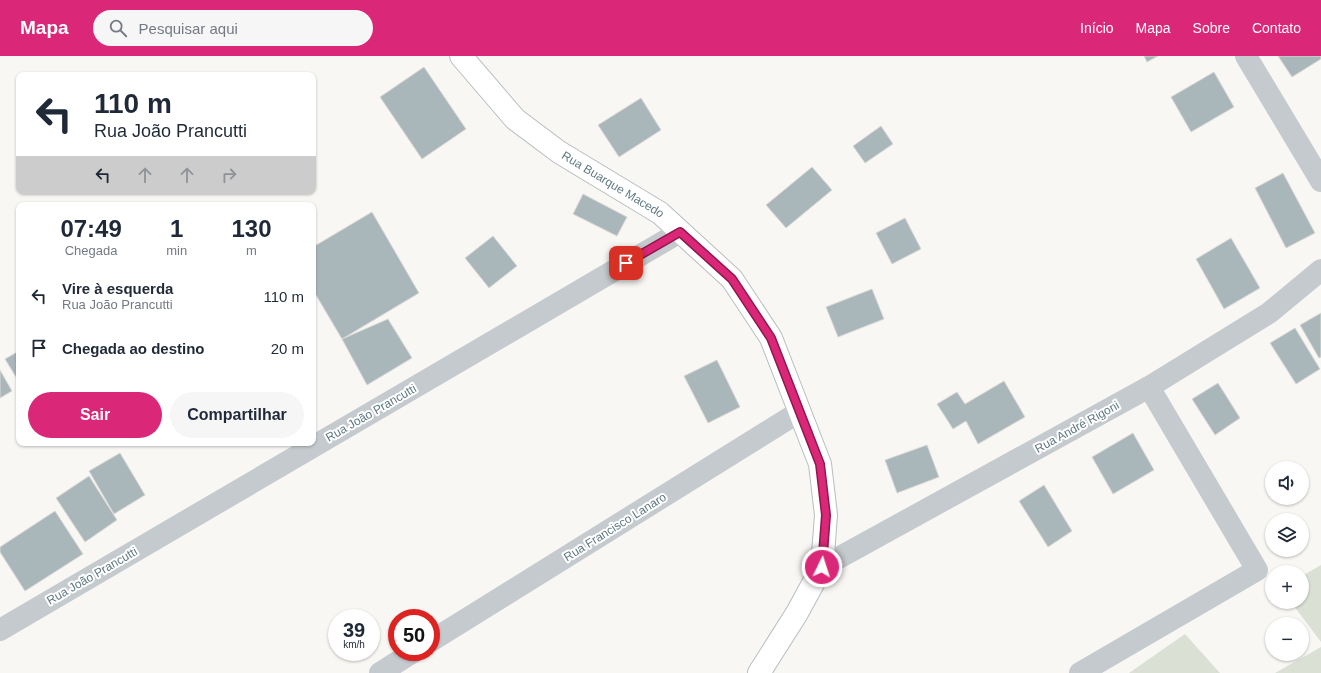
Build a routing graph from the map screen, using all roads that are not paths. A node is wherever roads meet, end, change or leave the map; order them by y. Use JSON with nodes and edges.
{"nodes":[{"id":1,"x":461,"y":56,"type":"edge"},
{"id":2,"x":1246,"y":56,"type":"edge"},
{"id":3,"x":1321,"y":180,"type":"edge"},
{"id":4,"x":680,"y":232,"type":"junction"},
{"id":5,"x":1321,"y":270,"type":"edge"},
{"id":6,"x":1149,"y":387,"type":"junction"},
{"id":7,"x":799,"y":412,"type":"junction"},
{"id":8,"x":316,"y":445,"type":"edge"},
{"id":9,"x":314,"y":446,"type":"edge"},
{"id":10,"x":822,"y":567,"type":"junction"},
{"id":11,"x":0,"y":630,"type":"edge"},
{"id":12,"x":440,"y":635,"type":"edge"},
{"id":13,"x":399,"y":661,"type":"edge"},
{"id":14,"x":380,"y":673,"type":"edge"},
{"id":15,"x":760,"y":673,"type":"edge"},
{"id":16,"x":1080,"y":673,"type":"edge"}],
"edges":[{"from":1,"to":4,"type":"main road","name":"Rua Buarque Macedo"},
{"from":2,"to":3,"type":"street"},
{"from":4,"to":7,"type":"main road","name":"Rua Buarque Macedo"},
{"from":4,"to":8,"type":"street","name":"Rua João Prancutti"},
{"from":5,"to":6,"type":"street","name":"Rua André Rigoni"},
{"from":6,"to":10,"type":"street","name":"Rua André Rigoni"},
{"from":6,"to":16,"type":"street"},
{"from":7,"to":10,"type":"main road","name":"Rua Buarque Macedo"},
{"from":7,"to":12,"type":"street","name":"Rua Francisco Lanaro"},
{"from":9,"to":11,"type":"street","name":"Rua João Prancutti"},
{"from":10,"to":15,"type":"main road","name":"Rua Buarque Macedo"},
{"from":13,"to":14,"type":"street"}]}
